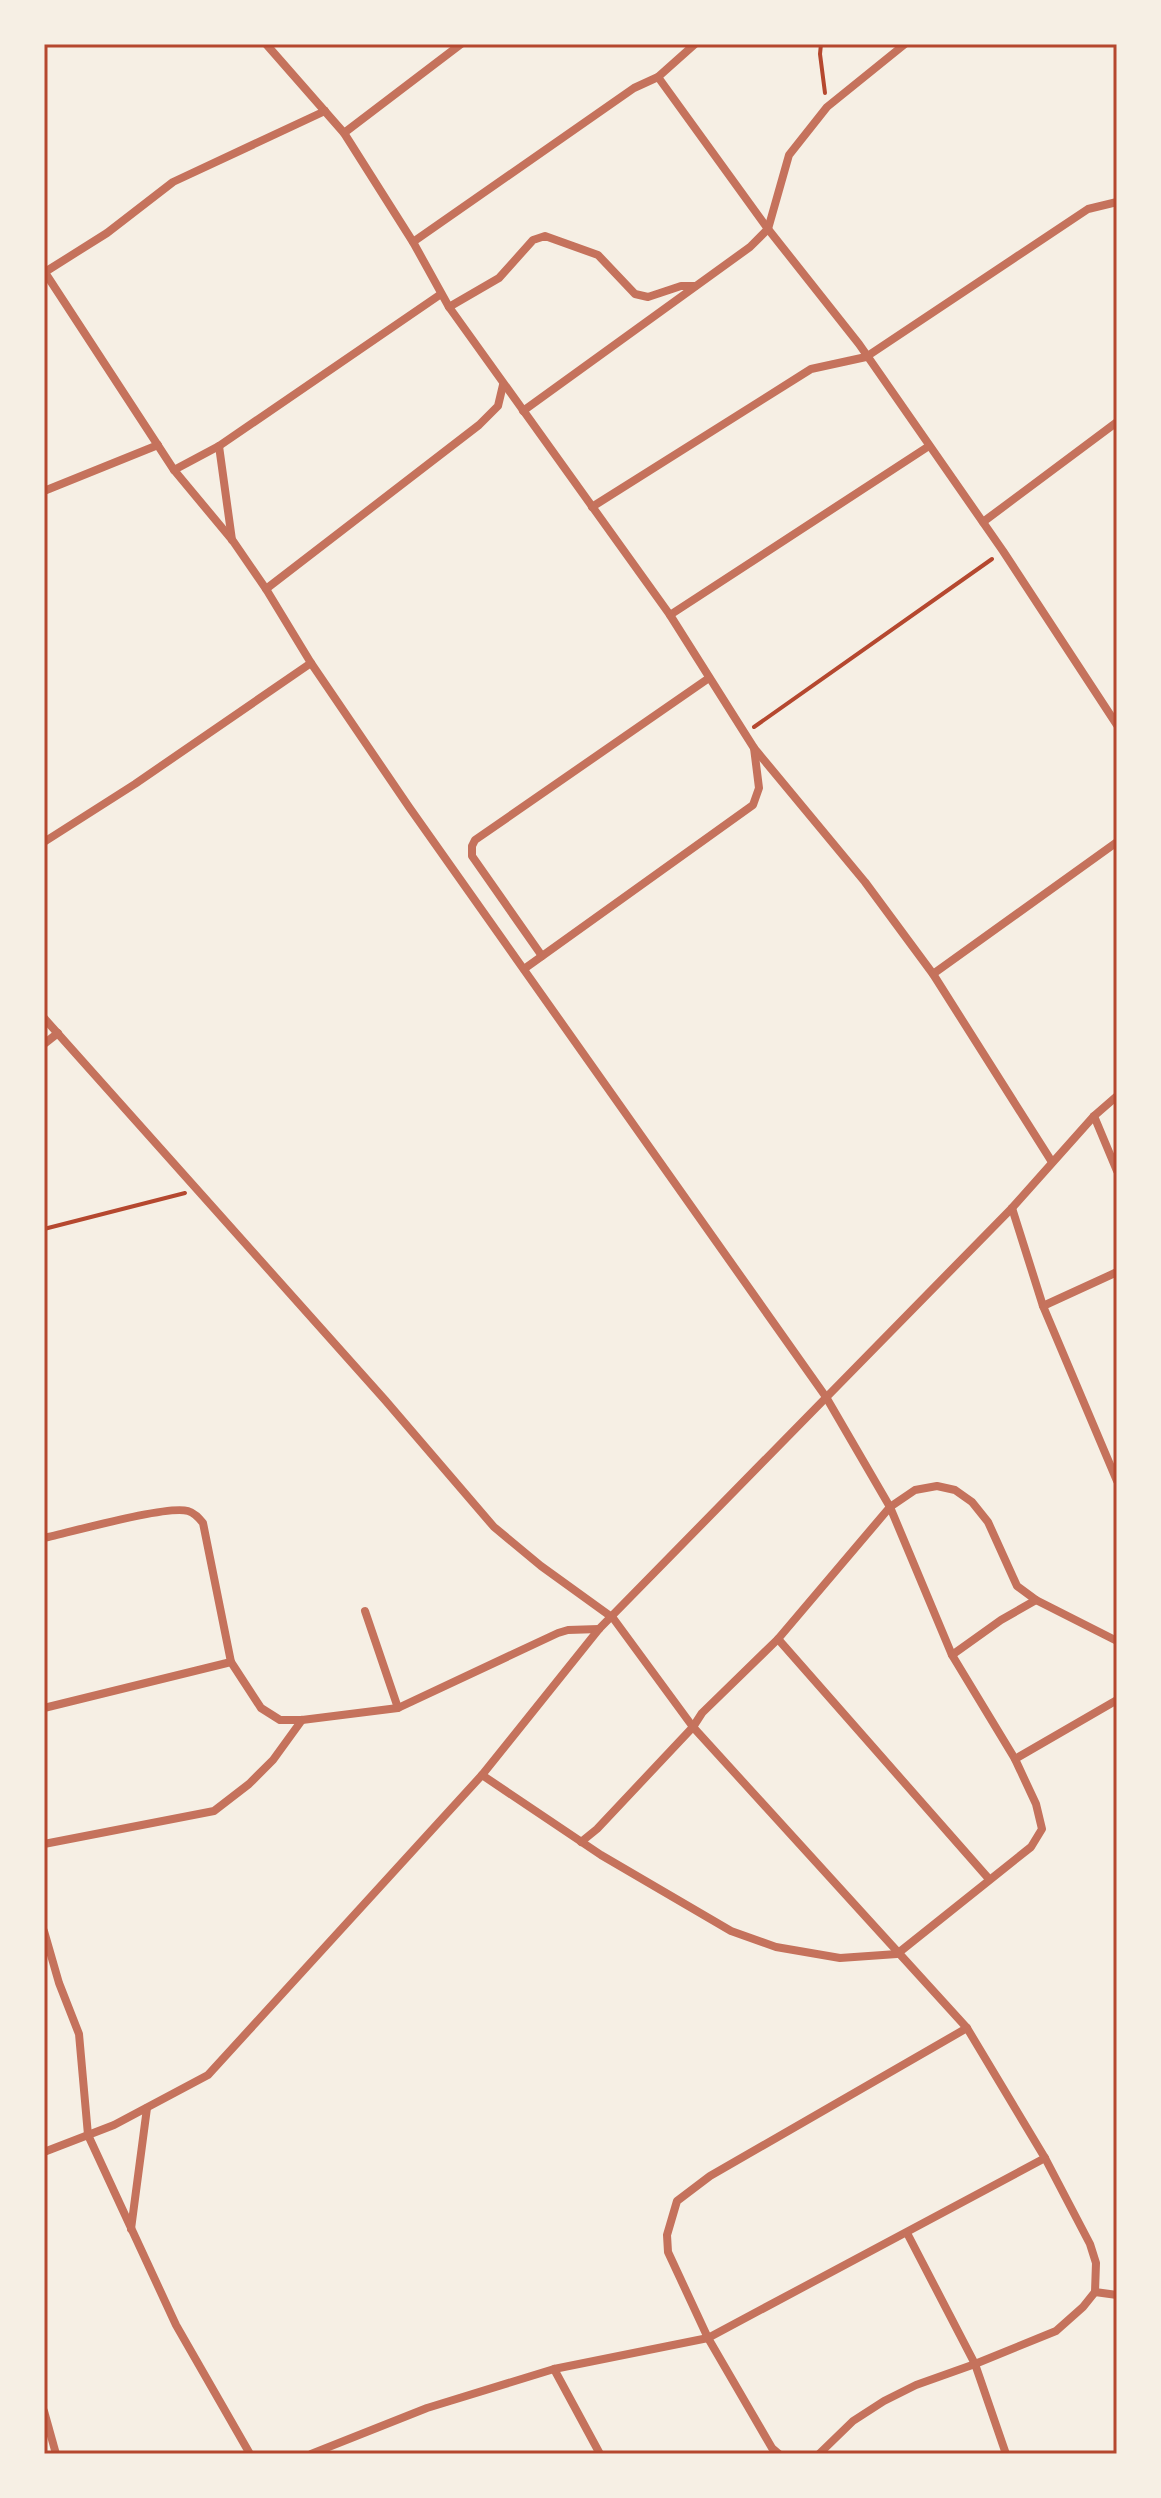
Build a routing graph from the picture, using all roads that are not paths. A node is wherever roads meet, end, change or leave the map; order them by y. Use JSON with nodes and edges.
{"nodes":[{"id":1,"x":266,"y":44,"type":"edge"},
{"id":2,"x":461,"y":44,"type":"edge"},
{"id":3,"x":695,"y":44,"type":"edge"},
{"id":4,"x":905,"y":44,"type":"edge"},
{"id":5,"x":658,"y":77,"type":"junction"},
{"id":6,"x":325,"y":111,"type":"junction"},
{"id":7,"x":344,"y":133,"type":"junction"},
{"id":8,"x":1117,"y":202,"type":"edge"},
{"id":9,"x":768,"y":229,"type":"junction"},
{"id":10,"x":413,"y":242,"type":"junction"},
{"id":11,"x":44,"y":271,"type":"edge"},
{"id":12,"x":696,"y":286,"type":"junction"},
{"id":13,"x":441,"y":294,"type":"junction"},
{"id":14,"x":449,"y":307,"type":"junction"},
{"id":15,"x":866,"y":357,"type":"junction"},
{"id":16,"x":503,"y":385,"type":"junction"},
{"id":17,"x":523,"y":411,"type":"junction"},
{"id":18,"x":1117,"y":422,"type":"edge"},
{"id":19,"x":158,"y":445,"type":"junction"},
{"id":20,"x":219,"y":446,"type":"junction"},
{"id":21,"x":929,"y":446,"type":"junction"},
{"id":22,"x":174,"y":470,"type":"junction"},
{"id":23,"x":44,"y":491,"type":"edge"},
{"id":24,"x":592,"y":507,"type":"junction"},
{"id":25,"x":983,"y":522,"type":"junction"},
{"id":26,"x":233,"y":541,"type":"junction"},
{"id":27,"x":266,"y":589,"type":"junction"},
{"id":28,"x":670,"y":615,"type":"junction"},
{"id":29,"x":311,"y":663,"type":"junction"},
{"id":30,"x":709,"y":678,"type":"junction"},
{"id":31,"x":1117,"y":725,"type":"edge"},
{"id":32,"x":754,"y":748,"type":"junction"},
{"id":33,"x":44,"y":842,"type":"edge"},
{"id":34,"x":1117,"y":842,"type":"edge"},
{"id":35,"x":542,"y":956,"type":"junction"},
{"id":36,"x":524,"y":969,"type":"junction"},
{"id":37,"x":933,"y":974,"type":"junction"},
{"id":38,"x":44,"y":1018,"type":"edge"},
{"id":39,"x":58,"y":1033,"type":"junction"},
{"id":40,"x":44,"y":1044,"type":"edge"},
{"id":41,"x":1117,"y":1096,"type":"edge"},
{"id":42,"x":1094,"y":1116,"type":"junction"},
{"id":43,"x":1052,"y":1162,"type":"junction"},
{"id":44,"x":1117,"y":1171,"type":"edge"},
{"id":45,"x":1012,"y":1208,"type":"junction"},
{"id":46,"x":1117,"y":1272,"type":"edge"},
{"id":47,"x":1043,"y":1306,"type":"junction"},
{"id":48,"x":826,"y":1397,"type":"junction"},
{"id":49,"x":1117,"y":1481,"type":"edge"},
{"id":50,"x":890,"y":1507,"type":"junction"},
{"id":51,"x":44,"y":1538,"type":"edge"},
{"id":52,"x":1036,"y":1600,"type":"junction"},
{"id":53,"x":365,"y":1611,"type":"dead end"},
{"id":54,"x":613,"y":1618,"type":"junction"},
{"id":55,"x":599,"y":1629,"type":"junction"},
{"id":56,"x":778,"y":1639,"type":"junction"},
{"id":57,"x":1117,"y":1641,"type":"edge"},
{"id":58,"x":952,"y":1655,"type":"junction"},
{"id":59,"x":231,"y":1662,"type":"junction"},
{"id":60,"x":1117,"y":1700,"type":"edge"},
{"id":61,"x":44,"y":1708,"type":"edge"},
{"id":62,"x":398,"y":1708,"type":"junction"},
{"id":63,"x":302,"y":1720,"type":"junction"},
{"id":64,"x":693,"y":1727,"type":"junction"},
{"id":65,"x":1015,"y":1759,"type":"junction"},
{"id":66,"x":482,"y":1775,"type":"junction"},
{"id":67,"x":581,"y":1842,"type":"junction"},
{"id":68,"x":44,"y":1844,"type":"edge"},
{"id":69,"x":989,"y":1879,"type":"junction"},
{"id":70,"x":44,"y":1931,"type":"edge"},
{"id":71,"x":897,"y":1954,"type":"junction"},
{"id":72,"x":967,"y":2028,"type":"junction"},
{"id":73,"x":147,"y":2108,"type":"junction"},
{"id":74,"x":88,"y":2135,"type":"junction"},
{"id":75,"x":44,"y":2152,"type":"edge"},
{"id":76,"x":1045,"y":2158,"type":"junction"},
{"id":77,"x":131,"y":2229,"type":"junction"},
{"id":78,"x":907,"y":2233,"type":"junction"},
{"id":79,"x":1095,"y":2292,"type":"junction"},
{"id":80,"x":1117,"y":2295,"type":"edge"},
{"id":81,"x":708,"y":2338,"type":"junction"},
{"id":82,"x":975,"y":2364,"type":"junction"},
{"id":83,"x":554,"y":2369,"type":"junction"},
{"id":84,"x":44,"y":2411,"type":"edge"},
{"id":85,"x":56,"y":2454,"type":"edge"},
{"id":86,"x":250,"y":2454,"type":"edge"},
{"id":87,"x":311,"y":2454,"type":"edge"},
{"id":88,"x":600,"y":2454,"type":"edge"},
{"id":89,"x":779,"y":2454,"type":"edge"},
{"id":90,"x":819,"y":2454,"type":"edge"},
{"id":91,"x":1006,"y":2454,"type":"edge"}],
"edges":[{"from":1,"to":6,"type":"street"},
{"from":2,"to":7,"type":"street"},
{"from":3,"to":5,"type":"street"},
{"from":4,"to":9,"type":"street"},
{"from":5,"to":9,"type":"street"},
{"from":5,"to":10,"type":"street"},
{"from":6,"to":7,"type":"street"},
{"from":6,"to":11,"type":"street"},
{"from":7,"to":10,"type":"street"},
{"from":8,"to":15,"type":"street"},
{"from":9,"to":12,"type":"street"},
{"from":9,"to":15,"type":"street"},
{"from":10,"to":13,"type":"street"},
{"from":11,"to":19,"type":"street"},
{"from":12,"to":14,"type":"street"},
{"from":12,"to":17,"type":"street"},
{"from":13,"to":14,"type":"street"},
{"from":13,"to":20,"type":"street"},
{"from":14,"to":16,"type":"street"},
{"from":15,"to":21,"type":"street"},
{"from":15,"to":24,"type":"street"},
{"from":16,"to":17,"type":"street"},
{"from":16,"to":27,"type":"street"},
{"from":17,"to":24,"type":"street"},
{"from":18,"to":25,"type":"street"},
{"from":19,"to":22,"type":"street"},
{"from":19,"to":23,"type":"street"},
{"from":20,"to":22,"type":"street"},
{"from":20,"to":26,"type":"street"},
{"from":21,"to":25,"type":"street"},
{"from":21,"to":28,"type":"street"},
{"from":22,"to":26,"type":"street"},
{"from":24,"to":28,"type":"street"},
{"from":25,"to":31,"type":"street"},
{"from":26,"to":27,"type":"street"},
{"from":27,"to":29,"type":"street"},
{"from":28,"to":30,"type":"street"},
{"from":29,"to":33,"type":"street"},
{"from":29,"to":36,"type":"street"},
{"from":30,"to":32,"type":"street"},
{"from":30,"to":35,"type":"street"},
{"from":32,"to":35,"type":"street"},
{"from":32,"to":37,"type":"street"},
{"from":34,"to":37,"type":"street"},
{"from":35,"to":36,"type":"street"},
{"from":36,"to":48,"type":"street"},
{"from":37,"to":43,"type":"street"},
{"from":38,"to":39,"type":"street"},
{"from":39,"to":40,"type":"street"},
{"from":39,"to":54,"type":"street"},
{"from":41,"to":42,"type":"street"},
{"from":42,"to":43,"type":"street"},
{"from":42,"to":44,"type":"street"},
{"from":43,"to":45,"type":"street"},
{"from":45,"to":47,"type":"street"},
{"from":45,"to":48,"type":"street"},
{"from":46,"to":47,"type":"street"},
{"from":47,"to":49,"type":"street"},
{"from":48,"to":50,"type":"street"},
{"from":48,"to":54,"type":"street"},
{"from":50,"to":52,"type":"street"},
{"from":50,"to":56,"type":"street"},
{"from":50,"to":58,"type":"street"},
{"from":51,"to":59,"type":"street"},
{"from":52,"to":57,"type":"street"},
{"from":52,"to":58,"type":"street"},
{"from":53,"to":62,"type":"street"},
{"from":54,"to":55,"type":"street"},
{"from":54,"to":64,"type":"street"},
{"from":55,"to":62,"type":"street"},
{"from":55,"to":66,"type":"street"},
{"from":56,"to":64,"type":"street"},
{"from":56,"to":69,"type":"street"},
{"from":58,"to":65,"type":"street"},
{"from":59,"to":61,"type":"street"},
{"from":59,"to":63,"type":"street"},
{"from":60,"to":65,"type":"street"},
{"from":62,"to":63,"type":"street"},
{"from":63,"to":68,"type":"street"},
{"from":64,"to":67,"type":"street"},
{"from":64,"to":71,"type":"street"},
{"from":65,"to":69,"type":"street"},
{"from":66,"to":67,"type":"street"},
{"from":66,"to":73,"type":"street"},
{"from":67,"to":71,"type":"street"},
{"from":69,"to":71,"type":"street"},
{"from":70,"to":74,"type":"street"},
{"from":71,"to":72,"type":"street"},
{"from":72,"to":76,"type":"street"},
{"from":72,"to":81,"type":"street"},
{"from":73,"to":74,"type":"street"},
{"from":73,"to":77,"type":"street"},
{"from":74,"to":75,"type":"street"},
{"from":74,"to":77,"type":"street"},
{"from":76,"to":78,"type":"street"},
{"from":76,"to":79,"type":"street"},
{"from":77,"to":86,"type":"street"},
{"from":78,"to":81,"type":"street"},
{"from":78,"to":82,"type":"street"},
{"from":79,"to":80,"type":"street"},
{"from":79,"to":82,"type":"street"},
{"from":81,"to":83,"type":"street"},
{"from":81,"to":89,"type":"street"},
{"from":82,"to":90,"type":"street"},
{"from":82,"to":91,"type":"street"},
{"from":83,"to":87,"type":"street"},
{"from":83,"to":88,"type":"street"},
{"from":84,"to":85,"type":"street"}]}
